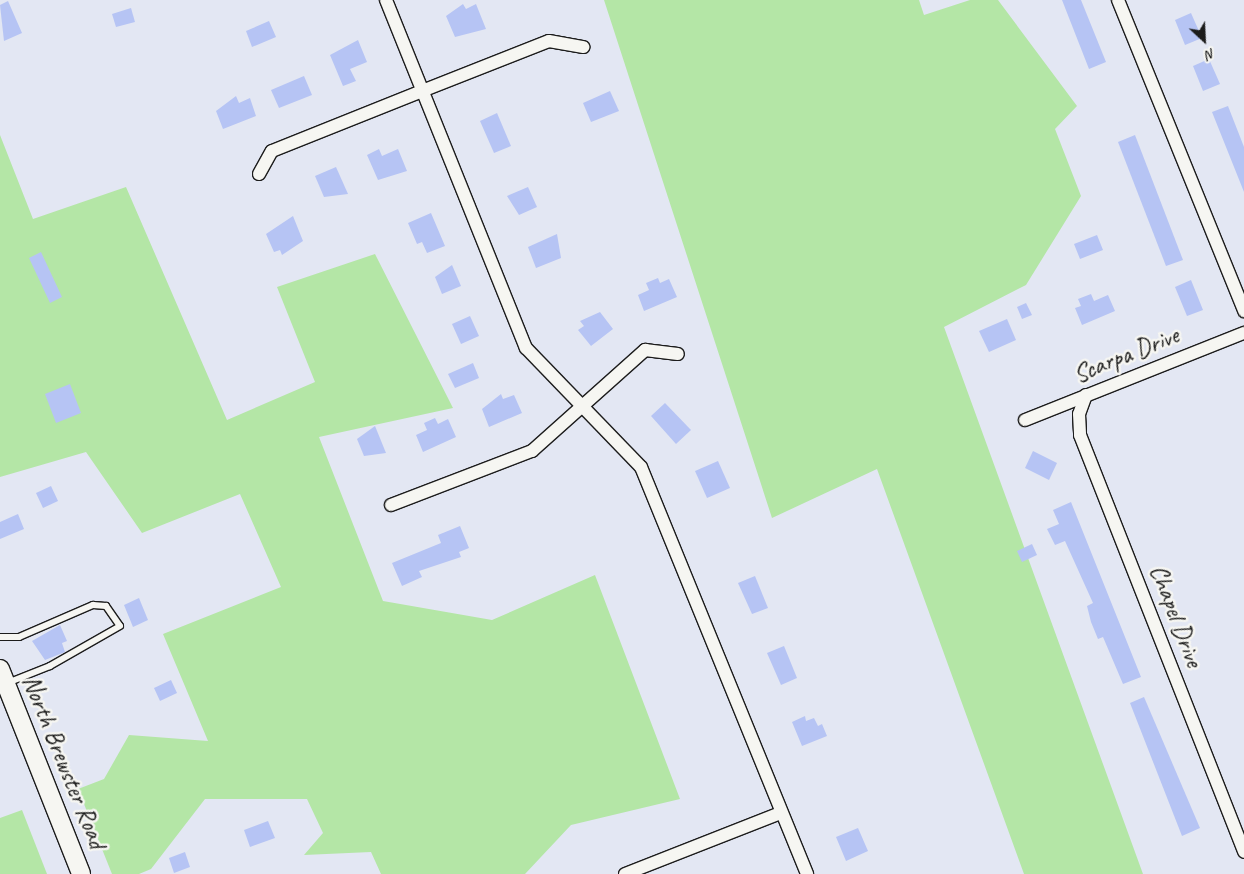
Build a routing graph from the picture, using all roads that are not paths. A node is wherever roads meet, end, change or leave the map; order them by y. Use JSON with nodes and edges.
{"nodes":[{"id":1,"x":386,"y":0,"type":"edge"},
{"id":2,"x":1118,"y":0,"type":"edge"},
{"id":3,"x":583,"y":47,"type":"dead end"},
{"id":4,"x":422,"y":91,"type":"junction"},
{"id":5,"x":259,"y":174,"type":"dead end"},
{"id":6,"x":1244,"y":311,"type":"edge"},
{"id":7,"x":1244,"y":333,"type":"edge"},
{"id":8,"x":678,"y":354,"type":"dead end"},
{"id":9,"x":1086,"y":395,"type":"junction"},
{"id":10,"x":582,"y":406,"type":"junction"},
{"id":11,"x":1025,"y":420,"type":"dead end"},
{"id":12,"x":391,"y":505,"type":"dead end"},
{"id":13,"x":0,"y":637,"type":"edge"},
{"id":14,"x":3,"y":676,"type":"edge"},
{"id":15,"x":781,"y":813,"type":"junction"},
{"id":16,"x":1244,"y":852,"type":"edge"},
{"id":17,"x":82,"y":874,"type":"edge"},
{"id":18,"x":625,"y":874,"type":"edge"},
{"id":19,"x":807,"y":874,"type":"edge"}],
"edges":[{"from":1,"to":4,"type":"street"},
{"from":2,"to":6,"type":"street"},
{"from":3,"to":4,"type":"street"},
{"from":4,"to":5,"type":"street"},
{"from":4,"to":10,"type":"street"},
{"from":7,"to":9,"type":"street","name":"Scarpa Drive"},
{"from":8,"to":10,"type":"street"},
{"from":9,"to":11,"type":"street","name":"Scarpa Drive"},
{"from":9,"to":16,"type":"street","name":"Chapel Drive"},
{"from":10,"to":12,"type":"street"},
{"from":10,"to":15,"type":"street"},
{"from":13,"to":14,"type":"lane"},
{"from":14,"to":17,"type":"main road","name":"North Brewster Road"},
{"from":15,"to":18,"type":"street"},
{"from":15,"to":19,"type":"street"}]}
